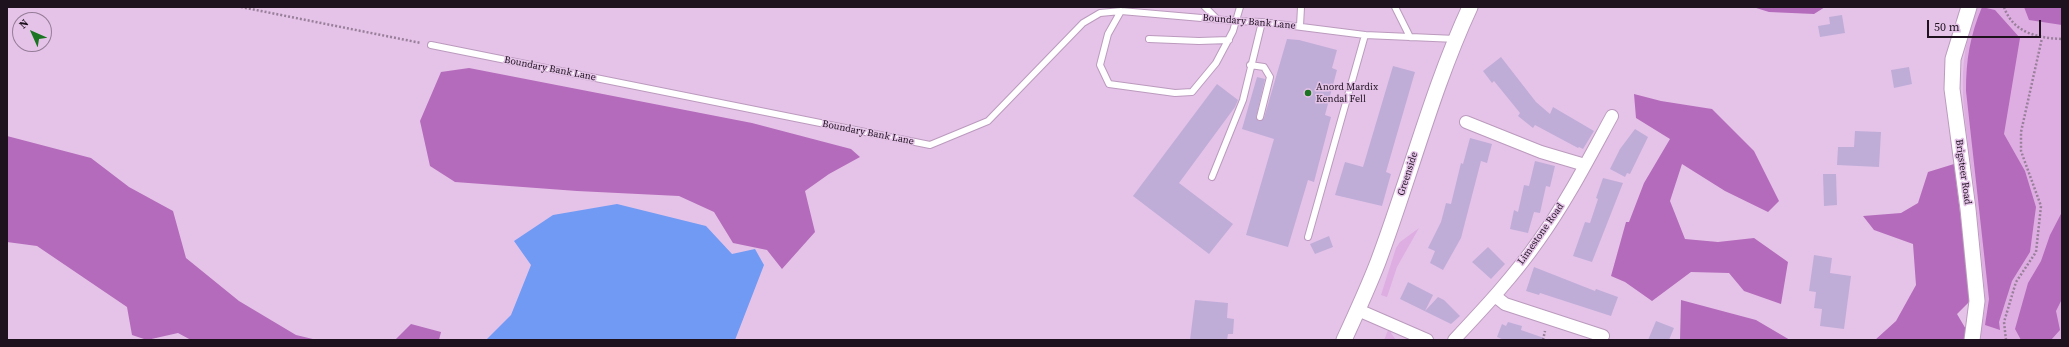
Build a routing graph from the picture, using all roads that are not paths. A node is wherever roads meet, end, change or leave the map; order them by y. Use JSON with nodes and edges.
{"nodes":[{"id":1,"x":1205,"y":7,"type":"edge"},
{"id":2,"x":1240,"y":7,"type":"edge"},
{"id":3,"x":1301,"y":7,"type":"edge"},
{"id":4,"x":1395,"y":7,"type":"edge"},
{"id":5,"x":1470,"y":7,"type":"edge"},
{"id":6,"x":1969,"y":7,"type":"edge"},
{"id":7,"x":1121,"y":11,"type":"junction"},
{"id":8,"x":1217,"y":19,"type":"junction"},
{"id":9,"x":1236,"y":21,"type":"junction"},
{"id":10,"x":1262,"y":22,"type":"junction"},
{"id":11,"x":1300,"y":26,"type":"junction"},
{"id":12,"x":1365,"y":35,"type":"junction"},
{"id":13,"x":1410,"y":37,"type":"junction"},
{"id":14,"x":1149,"y":39,"type":"dead end"},
{"id":15,"x":1456,"y":39,"type":"junction"},
{"id":16,"x":1229,"y":40,"type":"junction"},
{"id":17,"x":431,"y":45,"type":"road end"},
{"id":18,"x":1250,"y":65,"type":"junction"},
{"id":19,"x":1612,"y":116,"type":"dead end"},
{"id":20,"x":1260,"y":117,"type":"dead end"},
{"id":21,"x":1466,"y":122,"type":"dead end"},
{"id":22,"x":1585,"y":165,"type":"junction"},
{"id":23,"x":1212,"y":177,"type":"dead end"},
{"id":24,"x":1308,"y":237,"type":"dead end"},
{"id":25,"x":1494,"y":296,"type":"junction"},
{"id":26,"x":1358,"y":310,"type":"junction"},
{"id":27,"x":1603,"y":336,"type":"dead end"},
{"id":28,"x":1344,"y":340,"type":"edge"},
{"id":29,"x":1427,"y":340,"type":"edge"},
{"id":30,"x":1454,"y":340,"type":"edge"},
{"id":31,"x":1972,"y":340,"type":"edge"}],
"edges":[{"from":1,"to":8,"type":"lane"},
{"from":2,"to":9,"type":"lane"},
{"from":3,"to":11,"type":"lane"},
{"from":4,"to":13,"type":"lane"},
{"from":5,"to":15,"type":"street","name":"Greenside"},
{"from":6,"to":31,"type":"street","name":"Brigsteer Road"},
{"from":7,"to":8,"type":"lane","name":"Boundary Bank Lane"},
{"from":7,"to":16,"type":"lane"},
{"from":7,"to":17,"type":"lane","name":"Boundary Bank Lane"},
{"from":8,"to":9,"type":"lane","name":"Boundary Bank Lane"},
{"from":9,"to":10,"type":"lane","name":"Boundary Bank Lane"},
{"from":9,"to":16,"type":"lane"},
{"from":10,"to":11,"type":"lane","name":"Boundary Bank Lane"},
{"from":10,"to":18,"type":"lane"},
{"from":11,"to":12,"type":"lane","name":"Boundary Bank Lane"},
{"from":12,"to":13,"type":"lane","name":"Boundary Bank Lane"},
{"from":12,"to":24,"type":"lane"},
{"from":13,"to":15,"type":"lane","name":"Boundary Bank Lane"},
{"from":14,"to":16,"type":"lane"},
{"from":15,"to":26,"type":"street","name":"Greenside"},
{"from":18,"to":20,"type":"lane"},
{"from":18,"to":23,"type":"lane"},
{"from":19,"to":22,"type":"street","name":"Limestone Road"},
{"from":21,"to":22,"type":"street"},
{"from":22,"to":25,"type":"street","name":"Limestone Road"},
{"from":25,"to":27,"type":"street"},
{"from":25,"to":30,"type":"street","name":"Limestone Road"},
{"from":26,"to":28,"type":"street","name":"Greenside"},
{"from":26,"to":29,"type":"street"}]}
